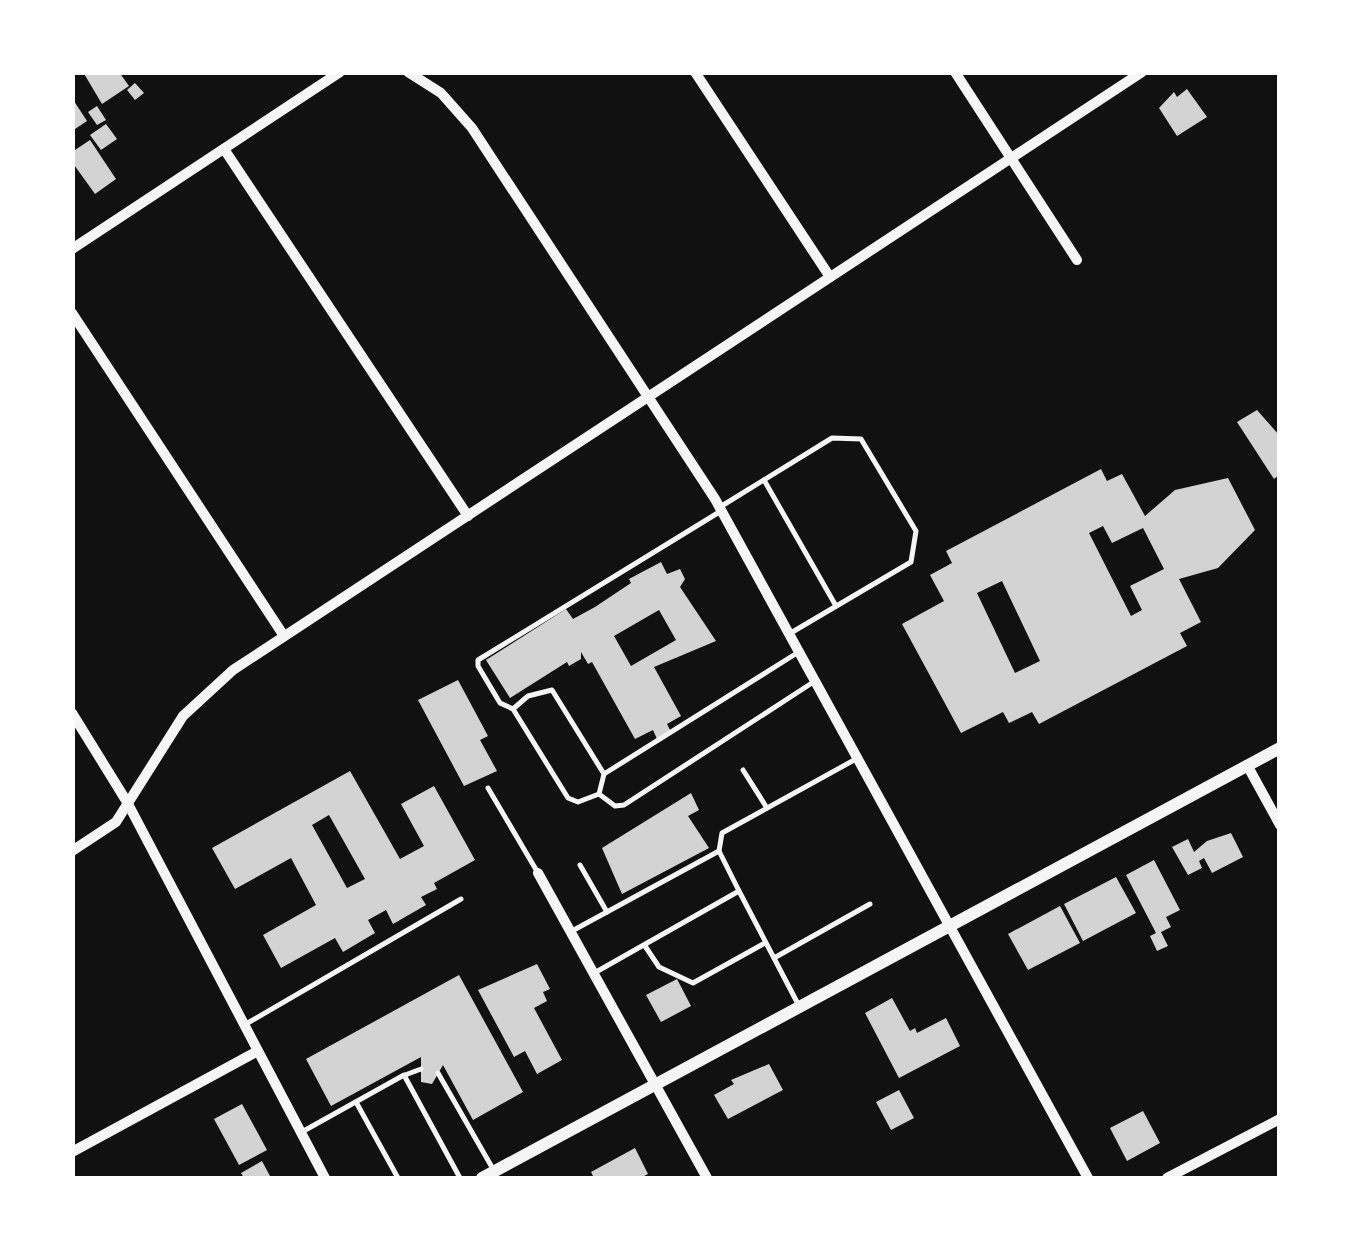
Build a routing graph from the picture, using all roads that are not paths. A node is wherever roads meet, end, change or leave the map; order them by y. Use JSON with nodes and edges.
{"nodes":[{"id":1,"x":340,"y":72,"type":"edge"},
{"id":2,"x":408,"y":72,"type":"edge"},
{"id":3,"x":695,"y":72,"type":"edge"},
{"id":4,"x":955,"y":72,"type":"edge"},
{"id":5,"x":1142,"y":72,"type":"edge"},
{"id":6,"x":224,"y":148,"type":"junction"},
{"id":7,"x":1012,"y":158,"type":"junction"},
{"id":8,"x":72,"y":249,"type":"edge"},
{"id":9,"x":1077,"y":260,"type":"dead end"},
{"id":10,"x":830,"y":278,"type":"junction"},
{"id":11,"x":72,"y":313,"type":"edge"},
{"id":12,"x":648,"y":397,"type":"junction"},
{"id":13,"x":764,"y":480,"type":"junction"},
{"id":14,"x":721,"y":509,"type":"junction"},
{"id":15,"x":468,"y":516,"type":"junction"},
{"id":16,"x":836,"y":606,"type":"junction"},
{"id":17,"x":790,"y":634,"type":"junction"},
{"id":18,"x":284,"y":636,"type":"junction"},
{"id":19,"x":799,"y":651,"type":"junction"},
{"id":20,"x":816,"y":680,"type":"junction"},
{"id":21,"x":513,"y":709,"type":"junction"},
{"id":22,"x":72,"y":713,"type":"edge"},
{"id":23,"x":1280,"y":748,"type":"edge"},
{"id":24,"x":858,"y":758,"type":"junction"},
{"id":25,"x":1248,"y":765,"type":"junction"},
{"id":26,"x":743,"y":770,"type":"dead end"},
{"id":27,"x":604,"y":774,"type":"junction"},
{"id":28,"x":488,"y":788,"type":"dead end"},
{"id":29,"x":599,"y":794,"type":"junction"},
{"id":30,"x":127,"y":802,"type":"junction"},
{"id":31,"x":767,"y":808,"type":"junction"},
{"id":32,"x":1280,"y":825,"type":"edge"},
{"id":33,"x":72,"y":851,"type":"edge"},
{"id":34,"x":719,"y":851,"type":"junction"},
{"id":35,"x":580,"y":865,"type":"dead end"},
{"id":36,"x":538,"y":873,"type":"joint"},
{"id":37,"x":739,"y":891,"type":"junction"},
{"id":38,"x":461,"y":898,"type":"dead end"},
{"id":39,"x":870,"y":904,"type":"dead end"},
{"id":40,"x":607,"y":912,"type":"junction"},
{"id":41,"x":950,"y":924,"type":"junction"},
{"id":42,"x":572,"y":931,"type":"junction"},
{"id":43,"x":765,"y":943,"type":"junction"},
{"id":44,"x":645,"y":946,"type":"junction"},
{"id":45,"x":774,"y":958,"type":"junction"},
{"id":46,"x":596,"y":972,"type":"junction"},
{"id":47,"x":799,"y":1006,"type":"junction"},
{"id":48,"x":243,"y":1026,"type":"junction"},
{"id":49,"x":256,"y":1052,"type":"junction"},
{"id":50,"x":421,"y":1069,"type":"dead end"},
{"id":51,"x":438,"y":1073,"type":"dead end"},
{"id":52,"x":404,"y":1076,"type":"junction"},
{"id":53,"x":656,"y":1084,"type":"junction"},
{"id":54,"x":356,"y":1102,"type":"junction"},
{"id":55,"x":1280,"y":1118,"type":"edge"},
{"id":56,"x":300,"y":1134,"type":"junction"},
{"id":57,"x":72,"y":1152,"type":"edge"},
{"id":58,"x":488,"y":1175,"type":"edge"},
{"id":59,"x":325,"y":1178,"type":"edge"},
{"id":60,"x":398,"y":1178,"type":"edge"},
{"id":61,"x":460,"y":1178,"type":"edge"},
{"id":62,"x":707,"y":1178,"type":"edge"},
{"id":63,"x":1088,"y":1178,"type":"edge"},
{"id":64,"x":1167,"y":1178,"type":"edge"}],
"edges":[{"from":1,"to":6,"type":"street"},
{"from":2,"to":12,"type":"street"},
{"from":3,"to":10,"type":"street"},
{"from":4,"to":7,"type":"street"},
{"from":5,"to":7,"type":"street"},
{"from":6,"to":8,"type":"street"},
{"from":6,"to":15,"type":"street"},
{"from":7,"to":9,"type":"street"},
{"from":7,"to":10,"type":"street"},
{"from":10,"to":12,"type":"street"},
{"from":11,"to":18,"type":"street"},
{"from":12,"to":14,"type":"street"},
{"from":12,"to":15,"type":"street"},
{"from":13,"to":14,"type":"lane"},
{"from":13,"to":16,"type":"lane"},
{"from":13,"to":16,"type":"lane"},
{"from":14,"to":17,"type":"street"},
{"from":14,"to":21,"type":"lane"},
{"from":15,"to":18,"type":"street"},
{"from":16,"to":17,"type":"lane"},
{"from":17,"to":19,"type":"street"},
{"from":18,"to":30,"type":"street"},
{"from":19,"to":20,"type":"street"},
{"from":19,"to":27,"type":"lane"},
{"from":20,"to":24,"type":"street"},
{"from":20,"to":29,"type":"lane"},
{"from":21,"to":27,"type":"lane"},
{"from":21,"to":29,"type":"lane"},
{"from":22,"to":30,"type":"street"},
{"from":23,"to":25,"type":"street"},
{"from":24,"to":31,"type":"lane"},
{"from":24,"to":41,"type":"street"},
{"from":25,"to":32,"type":"street"},
{"from":25,"to":41,"type":"street"},
{"from":26,"to":31,"type":"lane"},
{"from":27,"to":29,"type":"lane"},
{"from":28,"to":36,"type":"lane"},
{"from":30,"to":33,"type":"street"},
{"from":30,"to":48,"type":"street"},
{"from":31,"to":34,"type":"lane"},
{"from":34,"to":37,"type":"lane"},
{"from":34,"to":40,"type":"lane"},
{"from":35,"to":40,"type":"lane"},
{"from":36,"to":42,"type":"street"},
{"from":37,"to":43,"type":"lane"},
{"from":37,"to":44,"type":"lane"},
{"from":38,"to":48,"type":"lane"},
{"from":39,"to":45,"type":"lane"},
{"from":40,"to":42,"type":"lane"},
{"from":41,"to":47,"type":"street"},
{"from":41,"to":63,"type":"street"},
{"from":42,"to":46,"type":"street"},
{"from":43,"to":44,"type":"lane"},
{"from":43,"to":45,"type":"lane"},
{"from":44,"to":46,"type":"lane"},
{"from":45,"to":47,"type":"lane"},
{"from":46,"to":53,"type":"street"},
{"from":47,"to":53,"type":"street"},
{"from":48,"to":49,"type":"street"},
{"from":49,"to":56,"type":"street"},
{"from":49,"to":57,"type":"street"},
{"from":50,"to":52,"type":"lane"},
{"from":51,"to":58,"type":"lane"},
{"from":52,"to":54,"type":"lane"},
{"from":52,"to":61,"type":"lane"},
{"from":53,"to":58,"type":"street"},
{"from":53,"to":62,"type":"street"},
{"from":54,"to":56,"type":"lane"},
{"from":54,"to":60,"type":"lane"},
{"from":55,"to":64,"type":"street"},
{"from":56,"to":59,"type":"street"}]}
